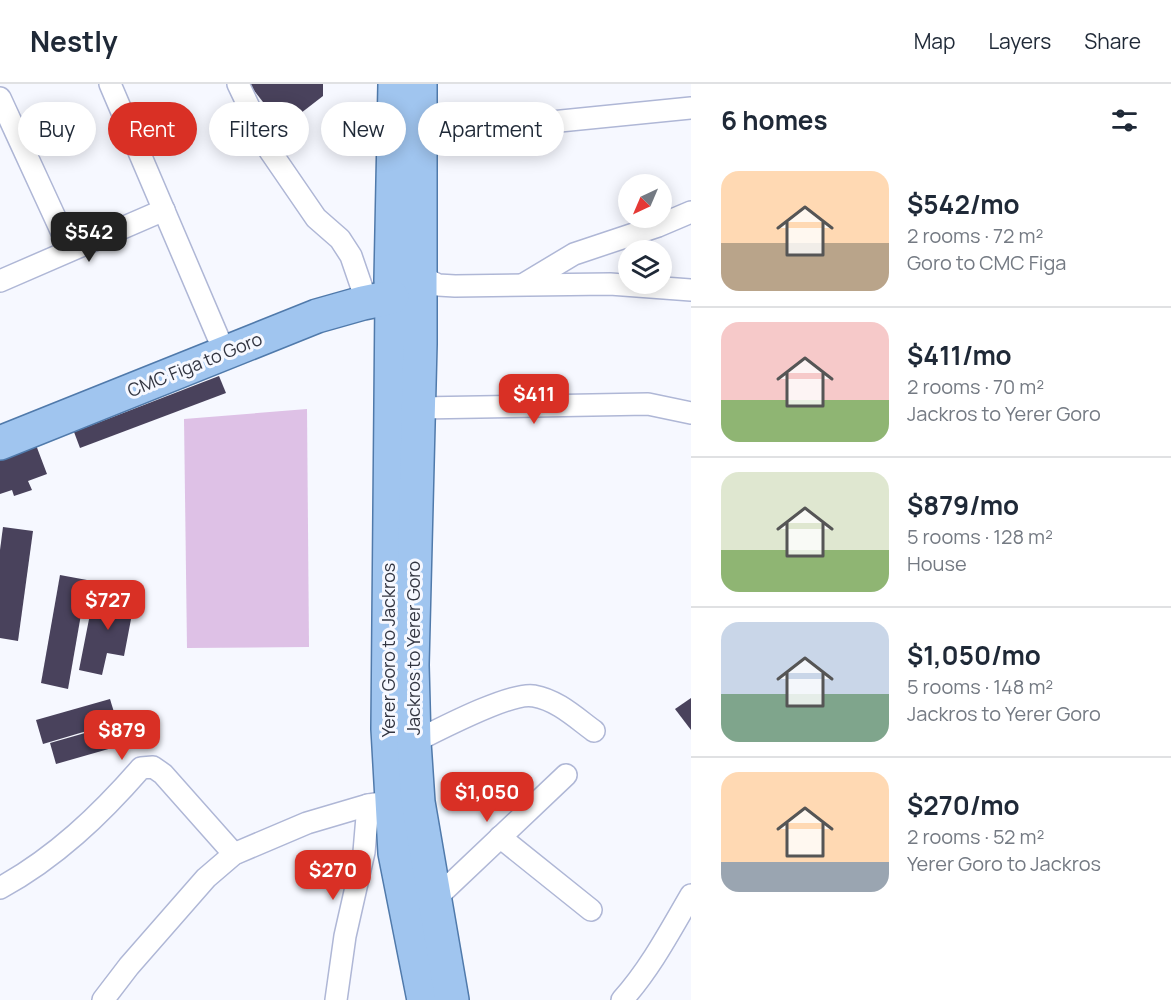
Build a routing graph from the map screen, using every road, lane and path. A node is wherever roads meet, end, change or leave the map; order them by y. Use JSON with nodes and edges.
{"nodes":[{"id":1,"x":110,"y":84,"type":"edge"},
{"id":2,"x":238,"y":84,"type":"edge"},
{"id":3,"x":395,"y":84,"type":"edge"},
{"id":4,"x":420,"y":84,"type":"edge"},
{"id":5,"x":0,"y":100,"type":"edge"},
{"id":6,"x":420,"y":102,"type":"edge"},
{"id":7,"x":691,"y":108,"type":"edge"},
{"id":8,"x":564,"y":121,"type":"edge"},
{"id":9,"x":418,"y":149,"type":"edge"},
{"id":10,"x":164,"y":210,"type":"junction"},
{"id":11,"x":691,"y":212,"type":"edge"},
{"id":12,"x":70,"y":250,"type":"junction"},
{"id":13,"x":0,"y":281,"type":"edge"},
{"id":14,"x":524,"y":284,"type":"junction"},
{"id":15,"x":398,"y":289,"type":"junction"},
{"id":16,"x":691,"y":290,"type":"edge"},
{"id":17,"x":218,"y":337,"type":"junction"},
{"id":18,"x":419,"y":408,"type":"junction"},
{"id":19,"x":691,"y":413,"type":"edge"},
{"id":20,"x":0,"y":423,"type":"edge"},
{"id":21,"x":0,"y":443,"type":"edge"},
{"id":22,"x":594,"y":731,"type":"dead end"},
{"id":23,"x":414,"y":742,"type":"junction"},
{"id":24,"x":566,"y":775,"type":"dead end"},
{"id":25,"x":380,"y":803,"type":"junction"},
{"id":26,"x":500,"y":837,"type":"junction"},
{"id":27,"x":234,"y":854,"type":"junction"},
{"id":28,"x":0,"y":888,"type":"edge"},
{"id":29,"x":691,"y":895,"type":"edge"},
{"id":30,"x":434,"y":900,"type":"junction"},
{"id":31,"x":591,"y":910,"type":"dead end"},
{"id":32,"x":103,"y":1000,"type":"edge"},
{"id":33,"x":336,"y":1000,"type":"edge"},
{"id":34,"x":424,"y":1000,"type":"edge"},
{"id":35,"x":452,"y":1000,"type":"edge"},
{"id":36,"x":622,"y":1000,"type":"edge"}],
"edges":[{"from":1,"to":10,"type":"street"},
{"from":2,"to":15,"type":"street"},
{"from":3,"to":15,"type":"main road"},
{"from":4,"to":6,"type":"main road"},
{"from":5,"to":12,"type":"street"},
{"from":7,"to":8,"type":"street"},
{"from":9,"to":15,"type":"main road"},
{"from":10,"to":12,"type":"street"},
{"from":10,"to":17,"type":"street"},
{"from":11,"to":14,"type":"street"},
{"from":12,"to":13,"type":"street"},
{"from":14,"to":15,"type":"street"},
{"from":14,"to":16,"type":"street"},
{"from":15,"to":17,"type":"main road"},
{"from":15,"to":18,"type":"main road","name":"Jackros to Yerer Goro"},
{"from":15,"to":21,"type":"main road","name":"CMC Figa to Goro"},
{"from":15,"to":25,"type":"main road","name":"Yerer Goro to Jackros"},
{"from":17,"to":20,"type":"main road"},
{"from":18,"to":19,"type":"street"},
{"from":18,"to":23,"type":"main road","name":"Jackros to Yerer Goro"},
{"from":22,"to":23,"type":"street"},
{"from":23,"to":30,"type":"main road","name":"Jackros to Yerer Goro"},
{"from":24,"to":26,"type":"street"},
{"from":25,"to":27,"type":"street"},
{"from":25,"to":33,"type":"street"},
{"from":25,"to":34,"type":"main road","name":"Yerer Goro to Jackros"},
{"from":26,"to":30,"type":"street"},
{"from":26,"to":31,"type":"street"},
{"from":27,"to":28,"type":"street"},
{"from":27,"to":32,"type":"street"},
{"from":29,"to":36,"type":"street"},
{"from":30,"to":35,"type":"main road","name":"Jackros to Yerer Goro"}]}
